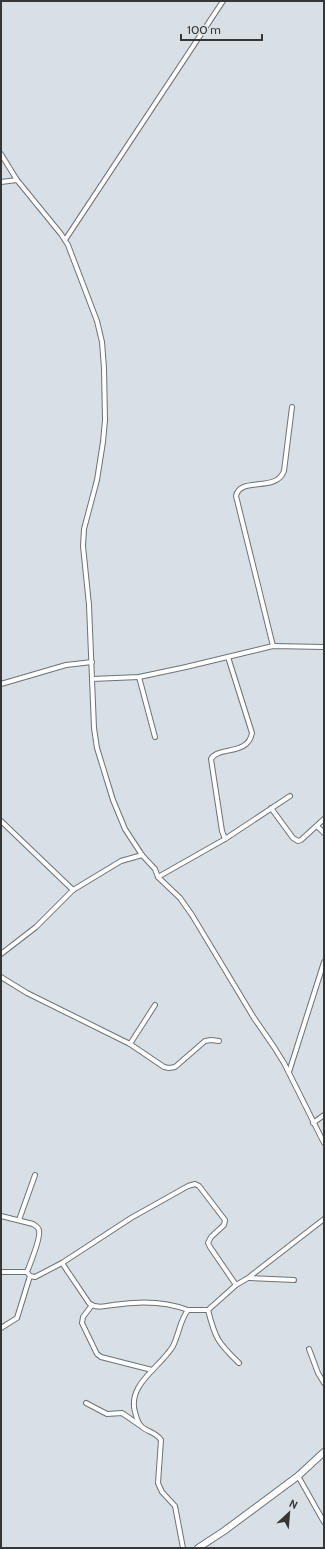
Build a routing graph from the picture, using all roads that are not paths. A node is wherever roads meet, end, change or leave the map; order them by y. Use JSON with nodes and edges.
{"nodes":[{"id":1,"x":223,"y":1,"type":"edge"},
{"id":2,"x":1,"y":154,"type":"edge"},
{"id":3,"x":17,"y":180,"type":"junction"},
{"id":4,"x":1,"y":182,"type":"edge"},
{"id":5,"x":65,"y":240,"type":"junction"},
{"id":6,"x":292,"y":407,"type":"dead end"},
{"id":7,"x":272,"y":646,"type":"junction"},
{"id":8,"x":324,"y":647,"type":"edge"},
{"id":9,"x":228,"y":657,"type":"junction"},
{"id":10,"x":92,"y":662,"type":"junction"},
{"id":11,"x":139,"y":677,"type":"junction"},
{"id":12,"x":92,"y":679,"type":"junction"},
{"id":13,"x":1,"y":684,"type":"edge"},
{"id":14,"x":155,"y":737,"type":"dead end"},
{"id":15,"x":290,"y":796,"type":"dead end"},
{"id":16,"x":271,"y":808,"type":"junction"},
{"id":17,"x":324,"y":819,"type":"edge"},
{"id":18,"x":1,"y":821,"type":"edge"},
{"id":19,"x":317,"y":826,"type":"junction"},
{"id":20,"x":324,"y":833,"type":"edge"},
{"id":21,"x":225,"y":839,"type":"junction"},
{"id":22,"x":142,"y":854,"type":"junction"},
{"id":23,"x":158,"y":877,"type":"junction"},
{"id":24,"x":73,"y":890,"type":"junction"},
{"id":25,"x":1,"y":954,"type":"edge"},
{"id":26,"x":324,"y":962,"type":"edge"},
{"id":27,"x":1,"y":977,"type":"edge"},
{"id":28,"x":155,"y":1005,"type":"dead end"},
{"id":29,"x":219,"y":1041,"type":"dead end"},
{"id":30,"x":130,"y":1044,"type":"junction"},
{"id":31,"x":289,"y":1072,"type":"junction"},
{"id":32,"x":324,"y":1115,"type":"edge"},
{"id":33,"x":313,"y":1123,"type":"junction"},
{"id":34,"x":324,"y":1143,"type":"edge"},
{"id":35,"x":35,"y":1175,"type":"dead end"},
{"id":36,"x":1,"y":1216,"type":"edge"},
{"id":37,"x":324,"y":1219,"type":"edge"},
{"id":38,"x":19,"y":1220,"type":"junction"},
{"id":39,"x":62,"y":1263,"type":"junction"},
{"id":40,"x":1,"y":1272,"type":"edge"},
{"id":41,"x":27,"y":1272,"type":"junction"},
{"id":42,"x":30,"y":1276,"type":"junction"},
{"id":43,"x":248,"y":1278,"type":"junction"},
{"id":44,"x":294,"y":1280,"type":"dead end"},
{"id":45,"x":236,"y":1285,"type":"junction"},
{"id":46,"x":92,"y":1305,"type":"junction"},
{"id":47,"x":188,"y":1310,"type":"junction"},
{"id":48,"x":208,"y":1310,"type":"junction"},
{"id":49,"x":1,"y":1328,"type":"edge"},
{"id":50,"x":309,"y":1349,"type":"dead end"},
{"id":51,"x":239,"y":1363,"type":"dead end"},
{"id":52,"x":152,"y":1370,"type":"junction"},
{"id":53,"x":324,"y":1383,"type":"edge"},
{"id":54,"x":86,"y":1403,"type":"dead end"},
{"id":55,"x":141,"y":1426,"type":"junction"},
{"id":56,"x":324,"y":1452,"type":"edge"},
{"id":57,"x":298,"y":1476,"type":"junction"},
{"id":58,"x":324,"y":1522,"type":"edge"},
{"id":59,"x":183,"y":1548,"type":"edge"},
{"id":60,"x":198,"y":1548,"type":"edge"}],
"edges":[{"from":1,"to":5,"type":"street"},
{"from":2,"to":3,"type":"street"},
{"from":3,"to":4,"type":"street"},
{"from":3,"to":5,"type":"street"},
{"from":5,"to":10,"type":"street"},
{"from":6,"to":7,"type":"street"},
{"from":7,"to":8,"type":"street"},
{"from":7,"to":9,"type":"street"},
{"from":9,"to":11,"type":"street"},
{"from":9,"to":21,"type":"street"},
{"from":10,"to":12,"type":"street"},
{"from":10,"to":13,"type":"street"},
{"from":11,"to":12,"type":"street"},
{"from":11,"to":14,"type":"street"},
{"from":12,"to":22,"type":"street"},
{"from":15,"to":16,"type":"street"},
{"from":16,"to":19,"type":"street"},
{"from":16,"to":21,"type":"street"},
{"from":17,"to":19,"type":"street"},
{"from":18,"to":24,"type":"street"},
{"from":19,"to":20,"type":"street"},
{"from":21,"to":23,"type":"street"},
{"from":22,"to":23,"type":"street"},
{"from":22,"to":24,"type":"street"},
{"from":23,"to":31,"type":"street"},
{"from":24,"to":25,"type":"street"},
{"from":26,"to":31,"type":"street"},
{"from":27,"to":30,"type":"street"},
{"from":28,"to":30,"type":"street"},
{"from":29,"to":30,"type":"street"},
{"from":31,"to":33,"type":"street"},
{"from":32,"to":33,"type":"street"},
{"from":33,"to":34,"type":"street"},
{"from":35,"to":38,"type":"street"},
{"from":36,"to":38,"type":"street"},
{"from":37,"to":43,"type":"street"},
{"from":38,"to":41,"type":"street"},
{"from":39,"to":42,"type":"street"},
{"from":39,"to":45,"type":"street"},
{"from":39,"to":46,"type":"street"},
{"from":40,"to":41,"type":"street"},
{"from":41,"to":42,"type":"street"},
{"from":42,"to":49,"type":"street"},
{"from":43,"to":44,"type":"street"},
{"from":43,"to":45,"type":"street"},
{"from":45,"to":48,"type":"street"},
{"from":46,"to":47,"type":"street"},
{"from":46,"to":52,"type":"street"},
{"from":47,"to":48,"type":"street"},
{"from":47,"to":52,"type":"street"},
{"from":48,"to":51,"type":"street"},
{"from":50,"to":53,"type":"street"},
{"from":52,"to":55,"type":"street"},
{"from":54,"to":55,"type":"street"},
{"from":55,"to":59,"type":"street"},
{"from":56,"to":57,"type":"street"},
{"from":57,"to":58,"type":"street"},
{"from":57,"to":60,"type":"street"}]}
